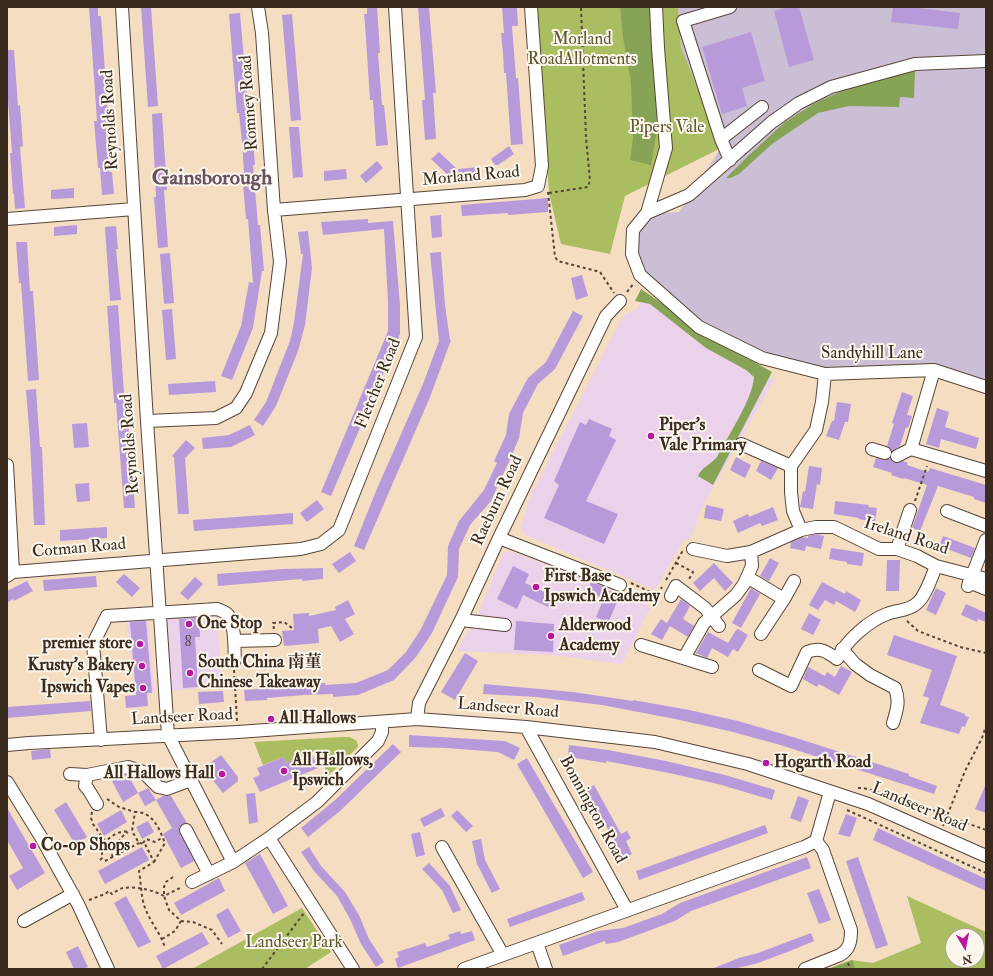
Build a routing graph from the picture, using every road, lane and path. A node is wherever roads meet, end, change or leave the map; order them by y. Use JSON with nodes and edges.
{"nodes":[{"id":1,"x":122,"y":7,"type":"edge"},
{"id":2,"x":258,"y":7,"type":"edge"},
{"id":3,"x":395,"y":7,"type":"edge"},
{"id":4,"x":531,"y":7,"type":"edge"},
{"id":5,"x":580,"y":7,"type":"edge"},
{"id":6,"x":656,"y":7,"type":"edge"},
{"id":7,"x":730,"y":7,"type":"edge"},
{"id":8,"x":986,"y":61,"type":"edge"},
{"id":9,"x":762,"y":107,"type":"dead end"},
{"id":10,"x":721,"y":139,"type":"junction"},
{"id":11,"x":730,"y":160,"type":"junction"},
{"id":12,"x":538,"y":186,"type":"junction"},
{"id":13,"x":549,"y":192,"type":"junction"},
{"id":14,"x":407,"y":199,"type":"junction"},
{"id":15,"x":134,"y":209,"type":"junction"},
{"id":16,"x":274,"y":210,"type":"junction"},
{"id":17,"x":647,"y":213,"type":"junction"},
{"id":18,"x":7,"y":219,"type":"edge"},
{"id":19,"x":640,"y":275,"type":"junction"},
{"id":20,"x":620,"y":301,"type":"junction"},
{"id":21,"x":934,"y":370,"type":"junction"},
{"id":22,"x":825,"y":374,"type":"junction"},
{"id":23,"x":986,"y":387,"type":"edge"},
{"id":24,"x":147,"y":421,"type":"junction"},
{"id":25,"x":741,"y":444,"type":"dead end"},
{"id":26,"x":872,"y":449,"type":"dead end"},
{"id":27,"x":910,"y":449,"type":"junction"},
{"id":28,"x":885,"y":453,"type":"dead end"},
{"id":29,"x":930,"y":455,"type":"junction"},
{"id":30,"x":897,"y":456,"type":"dead end"},
{"id":31,"x":7,"y":465,"type":"edge"},
{"id":32,"x":791,"y":466,"type":"junction"},
{"id":33,"x":986,"y":471,"type":"edge"},
{"id":34,"x":910,"y":510,"type":"joint"},
{"id":35,"x":947,"y":511,"type":"dead end"},
{"id":36,"x":986,"y":526,"type":"edge"},
{"id":37,"x":801,"y":530,"type":"junction"},
{"id":38,"x":499,"y":538,"type":"junction"},
{"id":39,"x":986,"y":540,"type":"edge"},
{"id":40,"x":897,"y":549,"type":"junction"},
{"id":41,"x":694,"y":550,"type":"joint"},
{"id":42,"x":751,"y":552,"type":"junction"},
{"id":43,"x":156,"y":560,"type":"junction"},
{"id":44,"x":936,"y":566,"type":"junction"},
{"id":45,"x":10,"y":574,"type":"edge"},
{"id":46,"x":747,"y":577,"type":"junction"},
{"id":47,"x":986,"y":579,"type":"edge"},
{"id":48,"x":665,"y":580,"type":"dead end"},
{"id":49,"x":794,"y":581,"type":"dead end"},
{"id":50,"x":970,"y":581,"type":"junction"},
{"id":51,"x":620,"y":585,"type":"joint"},
{"id":52,"x":662,"y":586,"type":"dead end"},
{"id":53,"x":986,"y":589,"type":"edge"},
{"id":54,"x":671,"y":596,"type":"dead end"},
{"id":55,"x":784,"y":598,"type":"junction"},
{"id":56,"x":903,"y":611,"type":"junction"},
{"id":57,"x":160,"y":612,"type":"junction"},
{"id":58,"x":712,"y":617,"type":"junction"},
{"id":59,"x":461,"y":620,"type":"junction"},
{"id":60,"x":505,"y":625,"type":"dead end"},
{"id":61,"x":292,"y":628,"type":"dead end"},
{"id":62,"x":761,"y":634,"type":"dead end"},
{"id":63,"x":275,"y":640,"type":"joint"},
{"id":64,"x":234,"y":641,"type":"junction"},
{"id":65,"x":641,"y":645,"type":"dead end"},
{"id":66,"x":840,"y":648,"type":"junction"},
{"id":67,"x":986,"y":653,"type":"edge"},
{"id":68,"x":684,"y":658,"type":"junction"},
{"id":69,"x":235,"y":660,"type":"joint"},
{"id":70,"x":712,"y":667,"type":"dead end"},
{"id":71,"x":759,"y":670,"type":"dead end"},
{"id":72,"x":417,"y":719,"type":"junction"},
{"id":73,"x":382,"y":722,"type":"junction"},
{"id":74,"x":893,"y":723,"type":"dead end"},
{"id":75,"x":986,"y":726,"type":"edge"},
{"id":76,"x":526,"y":727,"type":"junction"},
{"id":77,"x":238,"y":732,"type":"junction"},
{"id":78,"x":168,"y":735,"type":"junction"},
{"id":79,"x":101,"y":740,"type":"junction"},
{"id":80,"x":7,"y":746,"type":"edge"},
{"id":81,"x":70,"y":774,"type":"dead end"},
{"id":82,"x":86,"y":780,"type":"junction"},
{"id":83,"x":191,"y":780,"type":"junction"},
{"id":84,"x":7,"y":782,"type":"edge"},
{"id":85,"x":856,"y":788,"type":"dead end"},
{"id":86,"x":829,"y":797,"type":"junction"},
{"id":87,"x":97,"y":804,"type":"junction"},
{"id":88,"x":135,"y":812,"type":"junction"},
{"id":89,"x":947,"y":816,"type":"junction"},
{"id":90,"x":186,"y":830,"type":"dead end"},
{"id":91,"x":986,"y":830,"type":"edge"},
{"id":92,"x":130,"y":831,"type":"junction"},
{"id":93,"x":100,"y":834,"type":"junction"},
{"id":94,"x":162,"y":835,"type":"junction"},
{"id":95,"x":940,"y":836,"type":"junction"},
{"id":96,"x":269,"y":838,"type":"junction"},
{"id":97,"x":90,"y":839,"type":"dead end"},
{"id":98,"x":105,"y":841,"type":"junction"},
{"id":99,"x":816,"y":841,"type":"junction"},
{"id":100,"x":139,"y":843,"type":"junction"},
{"id":101,"x":143,"y":844,"type":"junction"},
{"id":102,"x":442,"y":847,"type":"dead end"},
{"id":103,"x":118,"y":854,"type":"junction"},
{"id":104,"x":986,"y":856,"type":"edge"},
{"id":105,"x":113,"y":857,"type":"junction"},
{"id":106,"x":100,"y":860,"type":"dead end"},
{"id":107,"x":105,"y":861,"type":"dead end"},
{"id":108,"x":154,"y":862,"type":"junction"},
{"id":109,"x":233,"y":862,"type":"junction"},
{"id":110,"x":986,"y":873,"type":"edge"},
{"id":111,"x":209,"y":874,"type":"junction"},
{"id":112,"x":173,"y":877,"type":"dead end"},
{"id":113,"x":192,"y":882,"type":"joint"},
{"id":114,"x":142,"y":889,"type":"junction"},
{"id":115,"x":164,"y":896,"type":"junction"},
{"id":116,"x":76,"y":899,"type":"junction"},
{"id":117,"x":311,"y":905,"type":"junction"},
{"id":118,"x":627,"y":910,"type":"junction"},
{"id":119,"x":24,"y":921,"type":"dead end"},
{"id":120,"x":181,"y":921,"type":"junction"},
{"id":121,"x":162,"y":939,"type":"junction"},
{"id":122,"x":537,"y":943,"type":"junction"},
{"id":123,"x":222,"y":944,"type":"dead end"},
{"id":124,"x":165,"y":946,"type":"dead end"},
{"id":125,"x":503,"y":955,"type":"junction"},
{"id":126,"x":108,"y":969,"type":"edge"},
{"id":127,"x":262,"y":969,"type":"edge"},
{"id":128,"x":353,"y":969,"type":"edge"},
{"id":129,"x":464,"y":969,"type":"edge"},
{"id":130,"x":546,"y":969,"type":"edge"},
{"id":131,"x":805,"y":969,"type":"edge"}],
"edges":[{"from":1,"to":15,"type":"street","name":"Reynolds Road"},
{"from":2,"to":16,"type":"street","name":"Romney Road"},
{"from":3,"to":14,"type":"street","name":"Fletcher Road"},
{"from":4,"to":12,"type":"street","name":"Morland Road"},
{"from":5,"to":13,"type":"path"},
{"from":6,"to":17,"type":"street"},
{"from":7,"to":10,"type":"street"},
{"from":8,"to":11,"type":"street"},
{"from":9,"to":10,"type":"street"},
{"from":10,"to":11,"type":"street"},
{"from":11,"to":17,"type":"street"},
{"from":12,"to":13,"type":"path"},
{"from":12,"to":14,"type":"street","name":"Morland Road"},
{"from":13,"to":20,"type":"path"},
{"from":14,"to":16,"type":"street","name":"Morland Road"},
{"from":14,"to":43,"type":"street","name":"Fletcher Road"},
{"from":15,"to":18,"type":"street"},
{"from":15,"to":24,"type":"street","name":"Reynolds Road"},
{"from":16,"to":24,"type":"street","name":"Romney Road"},
{"from":17,"to":19,"type":"street"},
{"from":19,"to":20,"type":"path"},
{"from":19,"to":22,"type":"street","name":"Sandyhill Lane"},
{"from":20,"to":38,"type":"street","name":"Raeburn Road"},
{"from":21,"to":22,"type":"street","name":"Sandyhill Lane"},
{"from":21,"to":23,"type":"street","name":"Sandyhill Lane"},
{"from":21,"to":27,"type":"street"},
{"from":22,"to":32,"type":"street"},
{"from":24,"to":43,"type":"street","name":"Reynolds Road"},
{"from":25,"to":32,"type":"street"},
{"from":26,"to":28,"type":"street"},
{"from":27,"to":29,"type":"street"},
{"from":27,"to":30,"type":"street"},
{"from":29,"to":33,"type":"street"},
{"from":29,"to":34,"type":"path"},
{"from":31,"to":45,"type":"street"},
{"from":32,"to":37,"type":"street"},
{"from":34,"to":40,"type":"street"},
{"from":35,"to":36,"type":"street"},
{"from":37,"to":40,"type":"street","name":"Ireland Road"},
{"from":37,"to":42,"type":"street","name":"Ireland Road"},
{"from":38,"to":51,"type":"street"},
{"from":38,"to":59,"type":"street","name":"Raeburn Road"},
{"from":39,"to":50,"type":"street"},
{"from":40,"to":44,"type":"street","name":"Ireland Road"},
{"from":41,"to":42,"type":"street","name":"Ireland Road"},
{"from":41,"to":48,"type":"path"},
{"from":42,"to":46,"type":"street"},
{"from":43,"to":45,"type":"street","name":"Cotman Road"},
{"from":43,"to":57,"type":"street","name":"Reynolds Road"},
{"from":44,"to":50,"type":"street","name":"Ireland Road"},
{"from":44,"to":56,"type":"street"},
{"from":46,"to":55,"type":"street"},
{"from":46,"to":58,"type":"street"},
{"from":47,"to":50,"type":"street","name":"Ireland Road"},
{"from":49,"to":55,"type":"street"},
{"from":50,"to":53,"type":"street"},
{"from":51,"to":52,"type":"path"},
{"from":54,"to":58,"type":"street"},
{"from":55,"to":62,"type":"street"},
{"from":56,"to":66,"type":"street"},
{"from":56,"to":67,"type":"path"},
{"from":57,"to":64,"type":"street"},
{"from":57,"to":78,"type":"street","name":"Reynolds Road"},
{"from":57,"to":79,"type":"street"},
{"from":58,"to":68,"type":"street"},
{"from":59,"to":60,"type":"street"},
{"from":59,"to":72,"type":"street","name":"Raeburn Road"},
{"from":61,"to":63,"type":"path"},
{"from":63,"to":64,"type":"street"},
{"from":64,"to":69,"type":"street"},
{"from":65,"to":68,"type":"street"},
{"from":66,"to":71,"type":"street"},
{"from":66,"to":74,"type":"street"},
{"from":68,"to":70,"type":"street"},
{"from":69,"to":77,"type":"path"},
{"from":72,"to":73,"type":"street","name":"Landseer Road"},
{"from":72,"to":76,"type":"street","name":"Landseer Road"},
{"from":73,"to":77,"type":"street","name":"Landseer Road"},
{"from":73,"to":96,"type":"street"},
{"from":75,"to":89,"type":"path"},
{"from":76,"to":86,"type":"street","name":"Landseer Road"},
{"from":76,"to":118,"type":"street","name":"Bonnington Road"},
{"from":77,"to":78,"type":"street","name":"Landseer Road"},
{"from":78,"to":79,"type":"street","name":"Landseer Road"},
{"from":78,"to":83,"type":"street","name":"Reynolds Road"},
{"from":79,"to":80,"type":"street","name":"Landseer Road"},
{"from":81,"to":82,"type":"street"},
{"from":82,"to":83,"type":"street"},
{"from":82,"to":87,"type":"street"},
{"from":83,"to":109,"type":"street","name":"Reynolds Road"},
{"from":84,"to":116,"type":"street"},
{"from":85,"to":89,"type":"path"},
{"from":86,"to":95,"type":"street","name":"Landseer Road"},
{"from":86,"to":99,"type":"street"},
{"from":86,"to":110,"type":"path"},
{"from":87,"to":88,"type":"path"},
{"from":87,"to":93,"type":"path"},
{"from":88,"to":92,"type":"path"},
{"from":88,"to":94,"type":"path"},
{"from":89,"to":91,"type":"path"},
{"from":89,"to":95,"type":"path"},
{"from":90,"to":111,"type":"street"},
{"from":92,"to":98,"type":"path"},
{"from":92,"to":100,"type":"path"},
{"from":92,"to":103,"type":"path"},
{"from":93,"to":97,"type":"path"},
{"from":93,"to":98,"type":"path"},
{"from":94,"to":101,"type":"path"},
{"from":94,"to":108,"type":"path"},
{"from":95,"to":104,"type":"street","name":"Landseer Road"},
{"from":96,"to":109,"type":"street"},
{"from":96,"to":117,"type":"street"},
{"from":98,"to":105,"type":"path"},
{"from":98,"to":106,"type":"path"},
{"from":99,"to":118,"type":"street"},
{"from":99,"to":131,"type":"street"},
{"from":100,"to":101,"type":"path"},
{"from":100,"to":103,"type":"path"},
{"from":101,"to":108,"type":"path"},
{"from":102,"to":125,"type":"street"},
{"from":103,"to":105,"type":"path"},
{"from":105,"to":107,"type":"path"},
{"from":108,"to":114,"type":"path"},
{"from":109,"to":111,"type":"street"},
{"from":111,"to":113,"type":"street"},
{"from":112,"to":115,"type":"path"},
{"from":113,"to":115,"type":"path"},
{"from":114,"to":115,"type":"path"},
{"from":114,"to":116,"type":"path"},
{"from":114,"to":121,"type":"path"},
{"from":115,"to":120,"type":"path"},
{"from":116,"to":119,"type":"street"},
{"from":116,"to":126,"type":"street"},
{"from":117,"to":127,"type":"path"},
{"from":117,"to":128,"type":"street"},
{"from":118,"to":122,"type":"street"},
{"from":120,"to":121,"type":"path"},
{"from":120,"to":123,"type":"path"},
{"from":121,"to":124,"type":"path"},
{"from":122,"to":125,"type":"street"},
{"from":122,"to":130,"type":"street"},
{"from":125,"to":129,"type":"street"}]}
